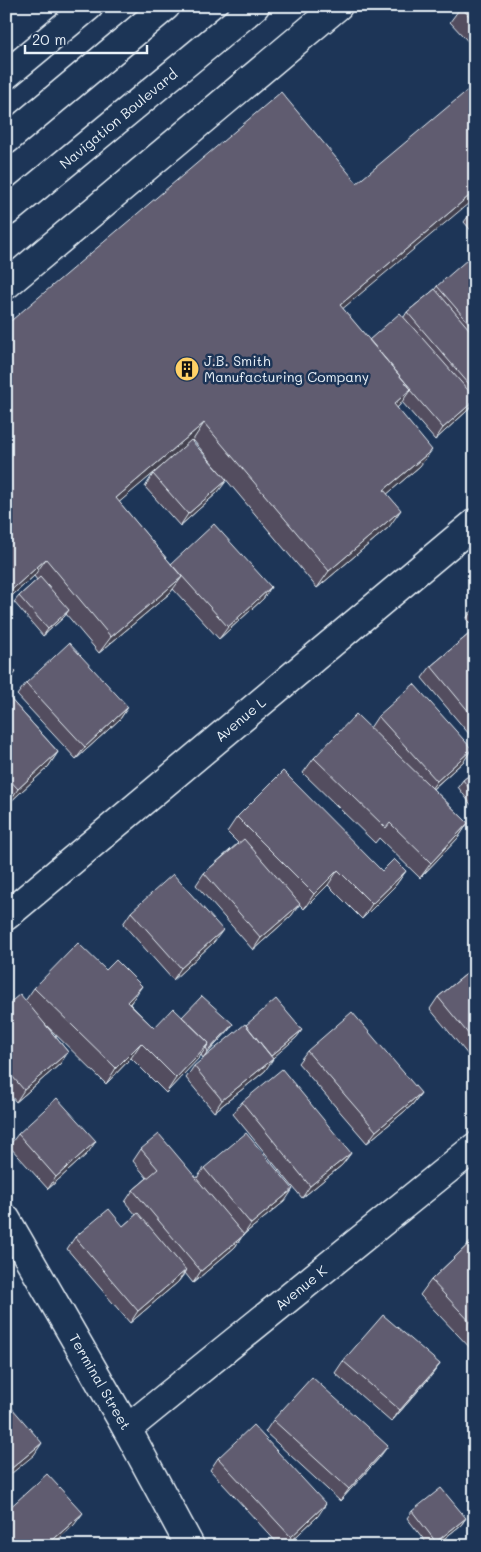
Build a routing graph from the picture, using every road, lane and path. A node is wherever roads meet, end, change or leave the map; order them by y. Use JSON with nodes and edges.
{"nodes":[{"id":1,"x":88,"y":6,"type":"edge"},
{"id":2,"x":166,"y":6,"type":"edge"},
{"id":3,"x":255,"y":6,"type":"edge"},
{"id":4,"x":338,"y":6,"type":"edge"},
{"id":5,"x":6,"y":75,"type":"edge"},
{"id":6,"x":6,"y":140,"type":"edge"},
{"id":7,"x":6,"y":212,"type":"edge"},
{"id":8,"x":6,"y":285,"type":"edge"},
{"id":9,"x":475,"y":523,"type":"edge"},
{"id":10,"x":6,"y":916,"type":"edge"},
{"id":11,"x":475,"y":1147,"type":"edge"},
{"id":12,"x":6,"y":1219,"type":"edge"},
{"id":13,"x":127,"y":1429,"type":"junction"},
{"id":14,"x":190,"y":1546,"type":"edge"}],
"edges":[{"from":1,"to":5,"type":"street"},
{"from":2,"to":6,"type":"street"},
{"from":3,"to":7,"type":"street","name":"Navigation Boulevard"},
{"from":4,"to":8,"type":"street"},
{"from":9,"to":10,"type":"street","name":"Avenue L"},
{"from":11,"to":13,"type":"street","name":"Avenue K"},
{"from":12,"to":13,"type":"street","name":"Terminal Street"},
{"from":13,"to":14,"type":"street","name":"Terminal Street"}]}
